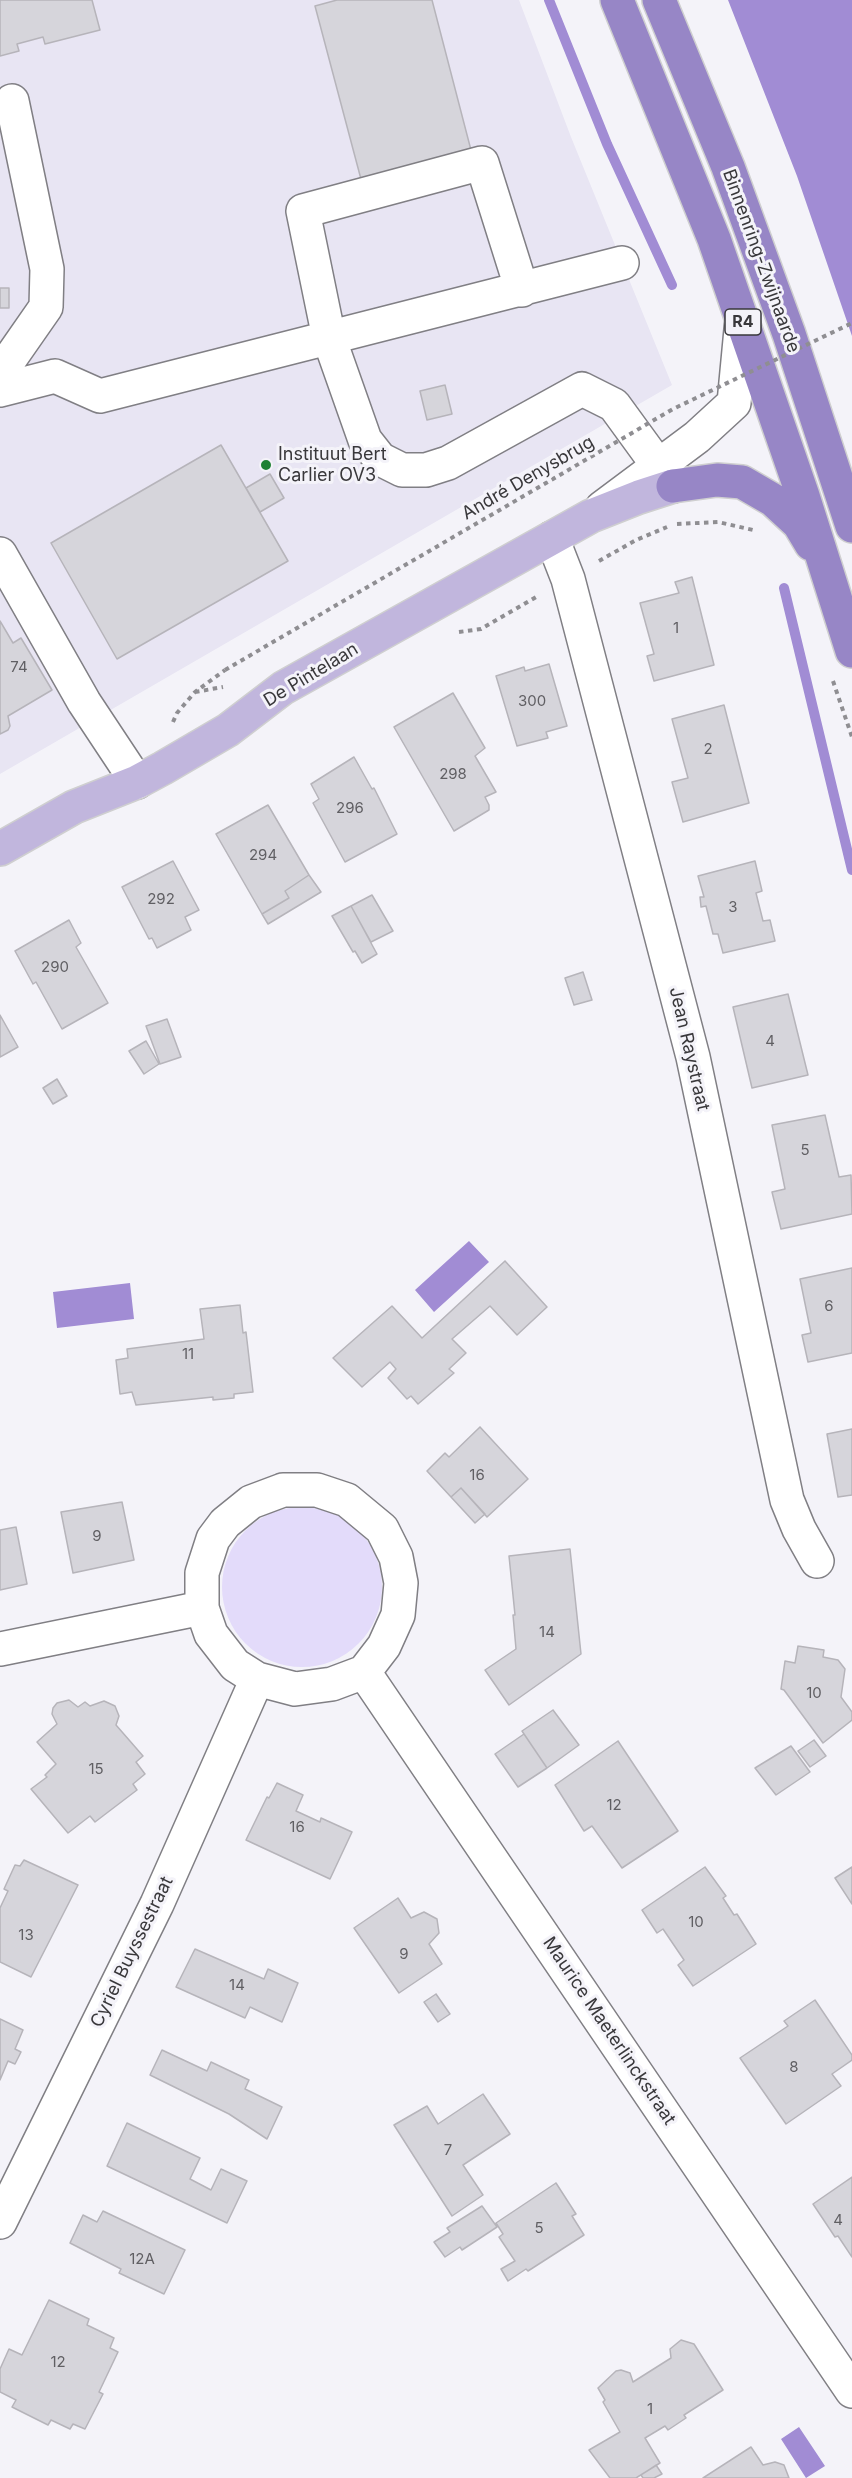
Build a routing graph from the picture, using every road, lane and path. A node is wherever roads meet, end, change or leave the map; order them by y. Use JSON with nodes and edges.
{"nodes":[{"id":1,"x":617,"y":0,"type":"edge"},
{"id":2,"x":659,"y":0,"type":"edge"},
{"id":3,"x":12,"y":101,"type":"dead end"},
{"id":4,"x":622,"y":263,"type":"dead end"},
{"id":5,"x":522,"y":290,"type":"junction"},
{"id":6,"x":742,"y":319,"type":"junction"},
{"id":7,"x":852,"y":323,"type":"edge"},
{"id":8,"x":329,"y":338,"type":"junction"},
{"id":9,"x":0,"y":373,"type":"edge"},
{"id":10,"x":0,"y":390,"type":"edge"},
{"id":11,"x":665,"y":476,"type":"junction"},
{"id":12,"x":852,"y":526,"type":"edge"},
{"id":13,"x":552,"y":538,"type":"junction"},
{"id":14,"x":0,"y":554,"type":"edge"},
{"id":15,"x":824,"y":565,"type":"junction"},
{"id":16,"x":852,"y":651,"type":"edge"},
{"id":17,"x":225,"y":670,"type":"dead end"},
{"id":18,"x":137,"y":782,"type":"junction"},
{"id":19,"x":0,"y":849,"type":"edge"},
{"id":20,"x":818,"y":1561,"type":"dead end"},
{"id":21,"x":202,"y":1608,"type":"junction"},
{"id":22,"x":0,"y":1649,"type":"edge"},
{"id":23,"x":364,"y":1672,"type":"junction"},
{"id":24,"x":257,"y":1679,"type":"junction"},
{"id":25,"x":0,"y":2222,"type":"edge"},
{"id":26,"x":852,"y":2391,"type":"edge"}],
"edges":[{"from":1,"to":6,"type":"highway","number":"R4"},
{"from":2,"to":12,"type":"highway","name":"Binnenring-Zwijnaarde","number":"R4"},
{"from":3,"to":9,"type":"street"},
{"from":4,"to":5,"type":"street"},
{"from":5,"to":8,"type":"street"},
{"from":5,"to":8,"type":"street"},
{"from":6,"to":11,"type":"street"},
{"from":6,"to":15,"type":"highway","number":"R4"},
{"from":7,"to":17,"type":"path","name":"André Denysbrug","bridge":true},
{"from":8,"to":10,"type":"street"},
{"from":8,"to":11,"type":"street"},
{"from":11,"to":13,"type":"main road","name":"De Pintelaan"},
{"from":11,"to":15,"type":"highway"},
{"from":13,"to":18,"type":"main road","name":"De Pintelaan"},
{"from":13,"to":20,"type":"street","name":"Jean Raystraat"},
{"from":14,"to":18,"type":"street"},
{"from":15,"to":16,"type":"highway","number":"R4"},
{"from":18,"to":19,"type":"main road","name":"De Pintelaan"},
{"from":21,"to":22,"type":"street"},
{"from":21,"to":23,"type":"street"},
{"from":21,"to":24,"type":"street"},
{"from":23,"to":24,"type":"street"},
{"from":23,"to":26,"type":"street","name":"Maurice Maeterlinckstraat"},
{"from":24,"to":25,"type":"street","name":"Cyriel Buyssestraat"}]}
